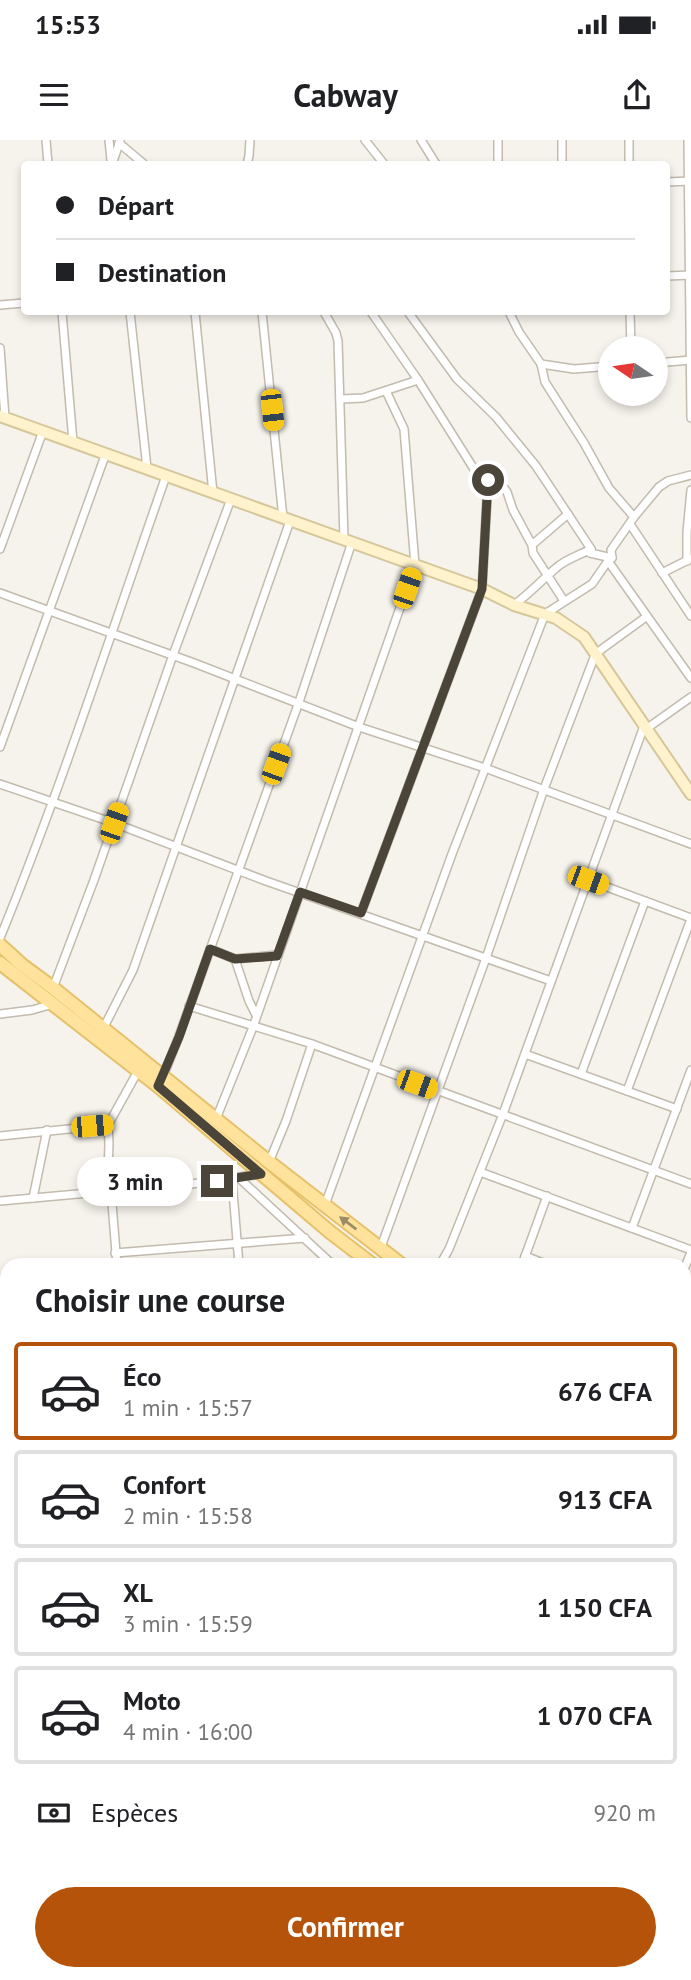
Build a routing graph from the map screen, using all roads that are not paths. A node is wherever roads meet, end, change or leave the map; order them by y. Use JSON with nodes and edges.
{"nodes":[{"id":1,"x":46,"y":140,"type":"edge"},
{"id":2,"x":109,"y":140,"type":"edge"},
{"id":3,"x":250,"y":140,"type":"edge"},
{"id":4,"x":365,"y":140,"type":"edge"},
{"id":5,"x":421,"y":140,"type":"edge"},
{"id":6,"x":430,"y":140,"type":"edge"},
{"id":7,"x":498,"y":140,"type":"edge"},
{"id":8,"x":562,"y":140,"type":"edge"},
{"id":9,"x":629,"y":140,"type":"edge"},
{"id":10,"x":688,"y":140,"type":"edge"},
{"id":11,"x":120,"y":142,"type":"edge"},
{"id":12,"x":429,"y":152,"type":"junction"},
{"id":13,"x":48,"y":161,"type":"edge"},
{"id":14,"x":112,"y":161,"type":"edge"},
{"id":15,"x":113,"y":161,"type":"edge"},
{"id":16,"x":141,"y":161,"type":"edge"},
{"id":17,"x":248,"y":161,"type":"edge"},
{"id":18,"x":382,"y":161,"type":"edge"},
{"id":19,"x":434,"y":161,"type":"edge"},
{"id":20,"x":498,"y":161,"type":"edge"},
{"id":21,"x":562,"y":161,"type":"edge"},
{"id":22,"x":629,"y":161,"type":"edge"},
{"id":23,"x":690,"y":181,"type":"edge"},
{"id":24,"x":670,"y":182,"type":"edge"},
{"id":25,"x":690,"y":275,"type":"edge"},
{"id":26,"x":670,"y":276,"type":"edge"},
{"id":27,"x":21,"y":303,"type":"edge"},
{"id":28,"x":0,"y":305,"type":"edge"},
{"id":29,"x":62,"y":315,"type":"edge"},
{"id":30,"x":130,"y":315,"type":"edge"},
{"id":31,"x":195,"y":315,"type":"edge"},
{"id":32,"x":262,"y":315,"type":"edge"},
{"id":33,"x":326,"y":315,"type":"edge"},
{"id":34,"x":373,"y":315,"type":"edge"},
{"id":35,"x":410,"y":315,"type":"edge"},
{"id":36,"x":510,"y":315,"type":"edge"},
{"id":37,"x":630,"y":315,"type":"edge"},
{"id":38,"x":631,"y":336,"type":"edge"},
{"id":39,"x":0,"y":348,"type":"edge"},
{"id":40,"x":690,"y":360,"type":"edge"},
{"id":41,"x":668,"y":362,"type":"edge"},
{"id":42,"x":541,"y":364,"type":"junction"},
{"id":43,"x":598,"y":367,"type":"edge"},
{"id":44,"x":418,"y":380,"type":"junction"},
{"id":45,"x":386,"y":391,"type":"junction"},
{"id":46,"x":341,"y":399,"type":"junction"},
{"id":47,"x":2,"y":417,"type":"edge"},
{"id":48,"x":691,"y":418,"type":"edge"},
{"id":49,"x":43,"y":431,"type":"junction"},
{"id":50,"x":73,"y":442,"type":"junction"},
{"id":51,"x":106,"y":453,"type":"junction"},
{"id":52,"x":147,"y":468,"type":"junction"},
{"id":53,"x":166,"y":475,"type":"junction"},
{"id":54,"x":691,"y":475,"type":"edge"},
{"id":55,"x":488,"y":480,"type":"junction"},
{"id":56,"x":691,"y":490,"type":"edge"},
{"id":57,"x":213,"y":493,"type":"junction"},
{"id":58,"x":231,"y":499,"type":"junction"},
{"id":59,"x":568,"y":514,"type":"junction"},
{"id":60,"x":287,"y":519,"type":"junction"},
{"id":61,"x":632,"y":520,"type":"junction"},
{"id":62,"x":348,"y":541,"type":"junction"},
{"id":63,"x":532,"y":545,"type":"junction"},
{"id":64,"x":0,"y":549,"type":"edge"},
{"id":65,"x":591,"y":549,"type":"junction"},
{"id":66,"x":610,"y":559,"type":"junction"},
{"id":67,"x":689,"y":560,"type":"edge"},
{"id":68,"x":415,"y":565,"type":"junction"},
{"id":69,"x":662,"y":573,"type":"junction"},
{"id":70,"x":548,"y":577,"type":"junction"},
{"id":71,"x":482,"y":589,"type":"junction"},
{"id":72,"x":0,"y":593,"type":"edge"},
{"id":73,"x":564,"y":601,"type":"junction"},
{"id":74,"x":514,"y":605,"type":"junction"},
{"id":75,"x":48,"y":610,"type":"junction"},
{"id":76,"x":545,"y":614,"type":"junction"},
{"id":77,"x":691,"y":616,"type":"edge"},
{"id":78,"x":646,"y":617,"type":"junction"},
{"id":79,"x":110,"y":633,"type":"junction"},
{"id":80,"x":595,"y":654,"type":"junction"},
{"id":81,"x":173,"y":655,"type":"junction"},
{"id":82,"x":691,"y":678,"type":"edge"},
{"id":83,"x":236,"y":679,"type":"junction"},
{"id":84,"x":691,"y":697,"type":"edge"},
{"id":85,"x":299,"y":702,"type":"junction"},
{"id":86,"x":359,"y":727,"type":"junction"},
{"id":87,"x":645,"y":728,"type":"junction"},
{"id":88,"x":0,"y":747,"type":"edge"},
{"id":89,"x":423,"y":748,"type":"junction"},
{"id":90,"x":485,"y":768,"type":"junction"},
{"id":91,"x":0,"y":783,"type":"edge"},
{"id":92,"x":544,"y":789,"type":"junction"},
{"id":93,"x":691,"y":794,"type":"edge"},
{"id":94,"x":52,"y":802,"type":"junction"},
{"id":95,"x":612,"y":814,"type":"junction"},
{"id":96,"x":114,"y":823,"type":"junction"},
{"id":97,"x":691,"y":844,"type":"edge"},
{"id":98,"x":176,"y":846,"type":"junction"},
{"id":99,"x":237,"y":870,"type":"junction"},
{"id":100,"x":588,"y":880,"type":"junction"},
{"id":101,"x":300,"y":892,"type":"junction"},
{"id":102,"x":645,"y":901,"type":"junction"},
{"id":103,"x":361,"y":913,"type":"junction"},
{"id":104,"x":691,"y":919,"type":"edge"},
{"id":105,"x":423,"y":935,"type":"junction"},
{"id":106,"x":0,"y":938,"type":"edge"},
{"id":107,"x":0,"y":945,"type":"edge"},
{"id":108,"x":210,"y":949,"type":"junction"},
{"id":109,"x":277,"y":956,"type":"junction"},
{"id":110,"x":486,"y":958,"type":"junction"},
{"id":111,"x":235,"y":959,"type":"junction"},
{"id":112,"x":0,"y":963,"type":"edge"},
{"id":113,"x":551,"y":981,"type":"junction"},
{"id":114,"x":53,"y":988,"type":"junction"},
{"id":115,"x":52,"y":1004,"type":"junction"},
{"id":116,"x":189,"y":1006,"type":"junction"},
{"id":117,"x":0,"y":1014,"type":"edge"},
{"id":118,"x":256,"y":1015,"type":"junction"},
{"id":119,"x":253,"y":1027,"type":"junction"},
{"id":120,"x":103,"y":1030,"type":"junction"},
{"id":121,"x":312,"y":1044,"type":"junction"},
{"id":122,"x":525,"y":1054,"type":"junction"},
{"id":123,"x":375,"y":1068,"type":"junction"},
{"id":124,"x":691,"y":1070,"type":"edge"},
{"id":125,"x":138,"y":1071,"type":"junction"},
{"id":126,"x":581,"y":1074,"type":"junction"},
{"id":127,"x":160,"y":1081,"type":"junction"},
{"id":128,"x":438,"y":1091,"type":"junction"},
{"id":129,"x":627,"y":1091,"type":"junction"},
{"id":130,"x":677,"y":1109,"type":"junction"},
{"id":131,"x":503,"y":1114,"type":"junction"},
{"id":132,"x":216,"y":1119,"type":"junction"},
{"id":133,"x":108,"y":1125,"type":"junction"},
{"id":134,"x":47,"y":1130,"type":"junction"},
{"id":135,"x":0,"y":1136,"type":"edge"},
{"id":136,"x":269,"y":1162,"type":"junction"},
{"id":137,"x":654,"y":1170,"type":"junction"},
{"id":138,"x":480,"y":1172,"type":"junction"},
{"id":139,"x":261,"y":1174,"type":"junction"},
{"id":140,"x":236,"y":1178,"type":"junction"},
{"id":141,"x":691,"y":1184,"type":"edge"},
{"id":142,"x":111,"y":1191,"type":"junction"},
{"id":143,"x":547,"y":1196,"type":"junction"},
{"id":144,"x":33,"y":1198,"type":"junction"},
{"id":145,"x":0,"y":1201,"type":"edge"},
{"id":146,"x":325,"y":1205,"type":"junction"},
{"id":147,"x":632,"y":1228,"type":"junction"},
{"id":148,"x":305,"y":1238,"type":"junction"},
{"id":149,"x":237,"y":1243,"type":"junction"},
{"id":150,"x":380,"y":1247,"type":"junction"},
{"id":151,"x":691,"y":1251,"type":"edge"},
{"id":152,"x":116,"y":1253,"type":"junction"},
{"id":153,"x":525,"y":1256,"type":"joint"},
{"id":154,"x":116,"y":1258,"type":"edge"},
{"id":155,"x":238,"y":1258,"type":"edge"},
{"id":156,"x":326,"y":1258,"type":"edge"},
{"id":157,"x":363,"y":1258,"type":"edge"},
{"id":158,"x":393,"y":1258,"type":"edge"},
{"id":159,"x":444,"y":1258,"type":"edge"},
{"id":160,"x":530,"y":1258,"type":"edge"}],
"edges":[{"from":1,"to":13,"type":"street"},
{"from":2,"to":14,"type":"street"},
{"from":3,"to":17,"type":"street"},
{"from":4,"to":18,"type":"street"},
{"from":5,"to":12,"type":"street"},
{"from":6,"to":12,"type":"street"},
{"from":7,"to":20,"type":"street"},
{"from":8,"to":21,"type":"street"},
{"from":9,"to":22,"type":"street"},
{"from":10,"to":23,"type":"street"},
{"from":11,"to":15,"type":"street"},
{"from":11,"to":16,"type":"street"},
{"from":12,"to":19,"type":"street"},
{"from":23,"to":24,"type":"street"},
{"from":23,"to":25,"type":"street"},
{"from":25,"to":26,"type":"street"},
{"from":25,"to":40,"type":"street"},
{"from":27,"to":28,"type":"street"},
{"from":29,"to":50,"type":"street"},
{"from":30,"to":52,"type":"street"},
{"from":31,"to":57,"type":"street"},
{"from":32,"to":60,"type":"street"},
{"from":33,"to":46,"type":"street"},
{"from":34,"to":44,"type":"street"},
{"from":35,"to":59,"type":"street"},
{"from":36,"to":42,"type":"street"},
{"from":37,"to":38,"type":"street"},
{"from":39,"to":47,"type":"street"},
{"from":40,"to":41,"type":"street"},
{"from":40,"to":48,"type":"street"},
{"from":42,"to":43,"type":"street"},
{"from":42,"to":61,"type":"street"},
{"from":44,"to":45,"type":"street"},
{"from":44,"to":55,"type":"street"},
{"from":45,"to":46,"type":"street"},
{"from":45,"to":68,"type":"street"},
{"from":46,"to":62,"type":"street"},
{"from":47,"to":49,"type":"street"},
{"from":49,"to":50,"type":"street"},
{"from":49,"to":64,"type":"street"},
{"from":50,"to":51,"type":"street"},
{"from":51,"to":52,"type":"street"},
{"from":51,"to":75,"type":"street"},
{"from":52,"to":53,"type":"street"},
{"from":53,"to":57,"type":"street"},
{"from":53,"to":79,"type":"street"},
{"from":54,"to":61,"type":"street"},
{"from":55,"to":63,"type":"street"},
{"from":55,"to":71,"type":"street"},
{"from":56,"to":67,"type":"street"},
{"from":57,"to":58,"type":"street"},
{"from":58,"to":60,"type":"street"},
{"from":58,"to":81,"type":"street"},
{"from":59,"to":63,"type":"street"},
{"from":59,"to":65,"type":"street"},
{"from":60,"to":62,"type":"street"},
{"from":60,"to":83,"type":"street"},
{"from":61,"to":66,"type":"street"},
{"from":61,"to":69,"type":"street"},
{"from":62,"to":68,"type":"street"},
{"from":62,"to":85,"type":"street"},
{"from":63,"to":70,"type":"street"},
{"from":65,"to":66,"type":"street"},
{"from":65,"to":70,"type":"street"},
{"from":66,"to":73,"type":"street"},
{"from":66,"to":78,"type":"street"},
{"from":67,"to":69,"type":"street"},
{"from":68,"to":71,"type":"street"},
{"from":68,"to":86,"type":"street"},
{"from":69,"to":77,"type":"street"},
{"from":70,"to":73,"type":"street"},
{"from":70,"to":74,"type":"street"},
{"from":71,"to":74,"type":"street"},
{"from":71,"to":89,"type":"street"},
{"from":72,"to":75,"type":"street"},
{"from":73,"to":76,"type":"street"},
{"from":74,"to":76,"type":"street"},
{"from":75,"to":79,"type":"street"},
{"from":75,"to":88,"type":"street"},
{"from":76,"to":80,"type":"street"},
{"from":76,"to":90,"type":"street"},
{"from":78,"to":80,"type":"street"},
{"from":78,"to":82,"type":"street"},
{"from":79,"to":81,"type":"street"},
{"from":79,"to":94,"type":"street"},
{"from":80,"to":87,"type":"street"},
{"from":80,"to":92,"type":"street"},
{"from":81,"to":83,"type":"street"},
{"from":81,"to":96,"type":"street"},
{"from":83,"to":85,"type":"street"},
{"from":83,"to":98,"type":"street"},
{"from":84,"to":87,"type":"street"},
{"from":85,"to":86,"type":"street"},
{"from":85,"to":99,"type":"street"},
{"from":86,"to":89,"type":"street"},
{"from":86,"to":101,"type":"street"},
{"from":87,"to":93,"type":"street"},
{"from":87,"to":95,"type":"street"},
{"from":89,"to":90,"type":"street"},
{"from":89,"to":103,"type":"street"},
{"from":90,"to":92,"type":"street"},
{"from":90,"to":105,"type":"street"},
{"from":91,"to":94,"type":"street"},
{"from":92,"to":95,"type":"street"},
{"from":92,"to":110,"type":"street"},
{"from":94,"to":96,"type":"street"},
{"from":94,"to":106,"type":"street"},
{"from":95,"to":97,"type":"street"},
{"from":95,"to":100,"type":"street"},
{"from":96,"to":98,"type":"street"},
{"from":96,"to":114,"type":"street"},
{"from":98,"to":99,"type":"street"},
{"from":98,"to":120,"type":"street"},
{"from":99,"to":101,"type":"street"},
{"from":99,"to":108,"type":"street"},
{"from":100,"to":102,"type":"street"},
{"from":100,"to":113,"type":"street"},
{"from":101,"to":103,"type":"street"},
{"from":101,"to":109,"type":"street"},
{"from":102,"to":104,"type":"street"},
{"from":102,"to":126,"type":"street"},
{"from":103,"to":105,"type":"street"},
{"from":104,"to":129,"type":"street"},
{"from":105,"to":110,"type":"street"},
{"from":105,"to":123,"type":"street"},
{"from":107,"to":114,"type":"main road"},
{"from":108,"to":111,"type":"street"},
{"from":108,"to":116,"type":"street"},
{"from":109,"to":111,"type":"street"},
{"from":109,"to":118,"type":"street"},
{"from":110,"to":113,"type":"street"},
{"from":110,"to":128,"type":"street"},
{"from":111,"to":118,"type":"street"},
{"from":112,"to":115,"type":"main road"},
{"from":113,"to":122,"type":"street"},
{"from":114,"to":120,"type":"main road"},
{"from":115,"to":117,"type":"street"},
{"from":115,"to":125,"type":"main road"},
{"from":116,"to":119,"type":"street"},
{"from":116,"to":127,"type":"street"},
{"from":118,"to":119,"type":"street"},
{"from":119,"to":121,"type":"street"},
{"from":119,"to":132,"type":"street"},
{"from":120,"to":127,"type":"main road"},
{"from":121,"to":123,"type":"street"},
{"from":121,"to":136,"type":"street"},
{"from":122,"to":126,"type":"street"},
{"from":122,"to":131,"type":"street"},
{"from":123,"to":128,"type":"street"},
{"from":123,"to":146,"type":"street"},
{"from":124,"to":130,"type":"street"},
{"from":125,"to":127,"type":"main road"},
{"from":125,"to":133,"type":"street"},
{"from":126,"to":129,"type":"street"},
{"from":127,"to":132,"type":"main road"},
{"from":127,"to":139,"type":"main road"},
{"from":128,"to":131,"type":"street"},
{"from":128,"to":150,"type":"street"},
{"from":129,"to":130,"type":"street"},
{"from":130,"to":137,"type":"street"},
{"from":131,"to":137,"type":"street"},
{"from":131,"to":138,"type":"street"},
{"from":132,"to":136,"type":"main road"},
{"from":133,"to":134,"type":"street"},
{"from":133,"to":142,"type":"street"},
{"from":134,"to":135,"type":"street"},
{"from":134,"to":144,"type":"street"},
{"from":136,"to":146,"type":"main road"},
{"from":137,"to":141,"type":"street"},
{"from":137,"to":147,"type":"street"},
{"from":138,"to":143,"type":"street"},
{"from":138,"to":159,"type":"street"},
{"from":139,"to":140,"type":"street"},
{"from":139,"to":157,"type":"main road"},
{"from":140,"to":142,"type":"street"},
{"from":140,"to":148,"type":"street"},
{"from":140,"to":149,"type":"street"},
{"from":142,"to":144,"type":"street"},
{"from":142,"to":152,"type":"street"},
{"from":143,"to":147,"type":"street"},
{"from":143,"to":153,"type":"street"},
{"from":144,"to":145,"type":"street"},
{"from":150,"to":146,"type":"main road","one_way":true},
{"from":147,"to":151,"type":"street"},
{"from":148,"to":149,"type":"street"},
{"from":148,"to":156,"type":"street"},
{"from":149,"to":152,"type":"street"},
{"from":149,"to":155,"type":"street"},
{"from":150,"to":158,"type":"main road"},
{"from":152,"to":154,"type":"street"},
{"from":153,"to":160,"type":"street"}]}
